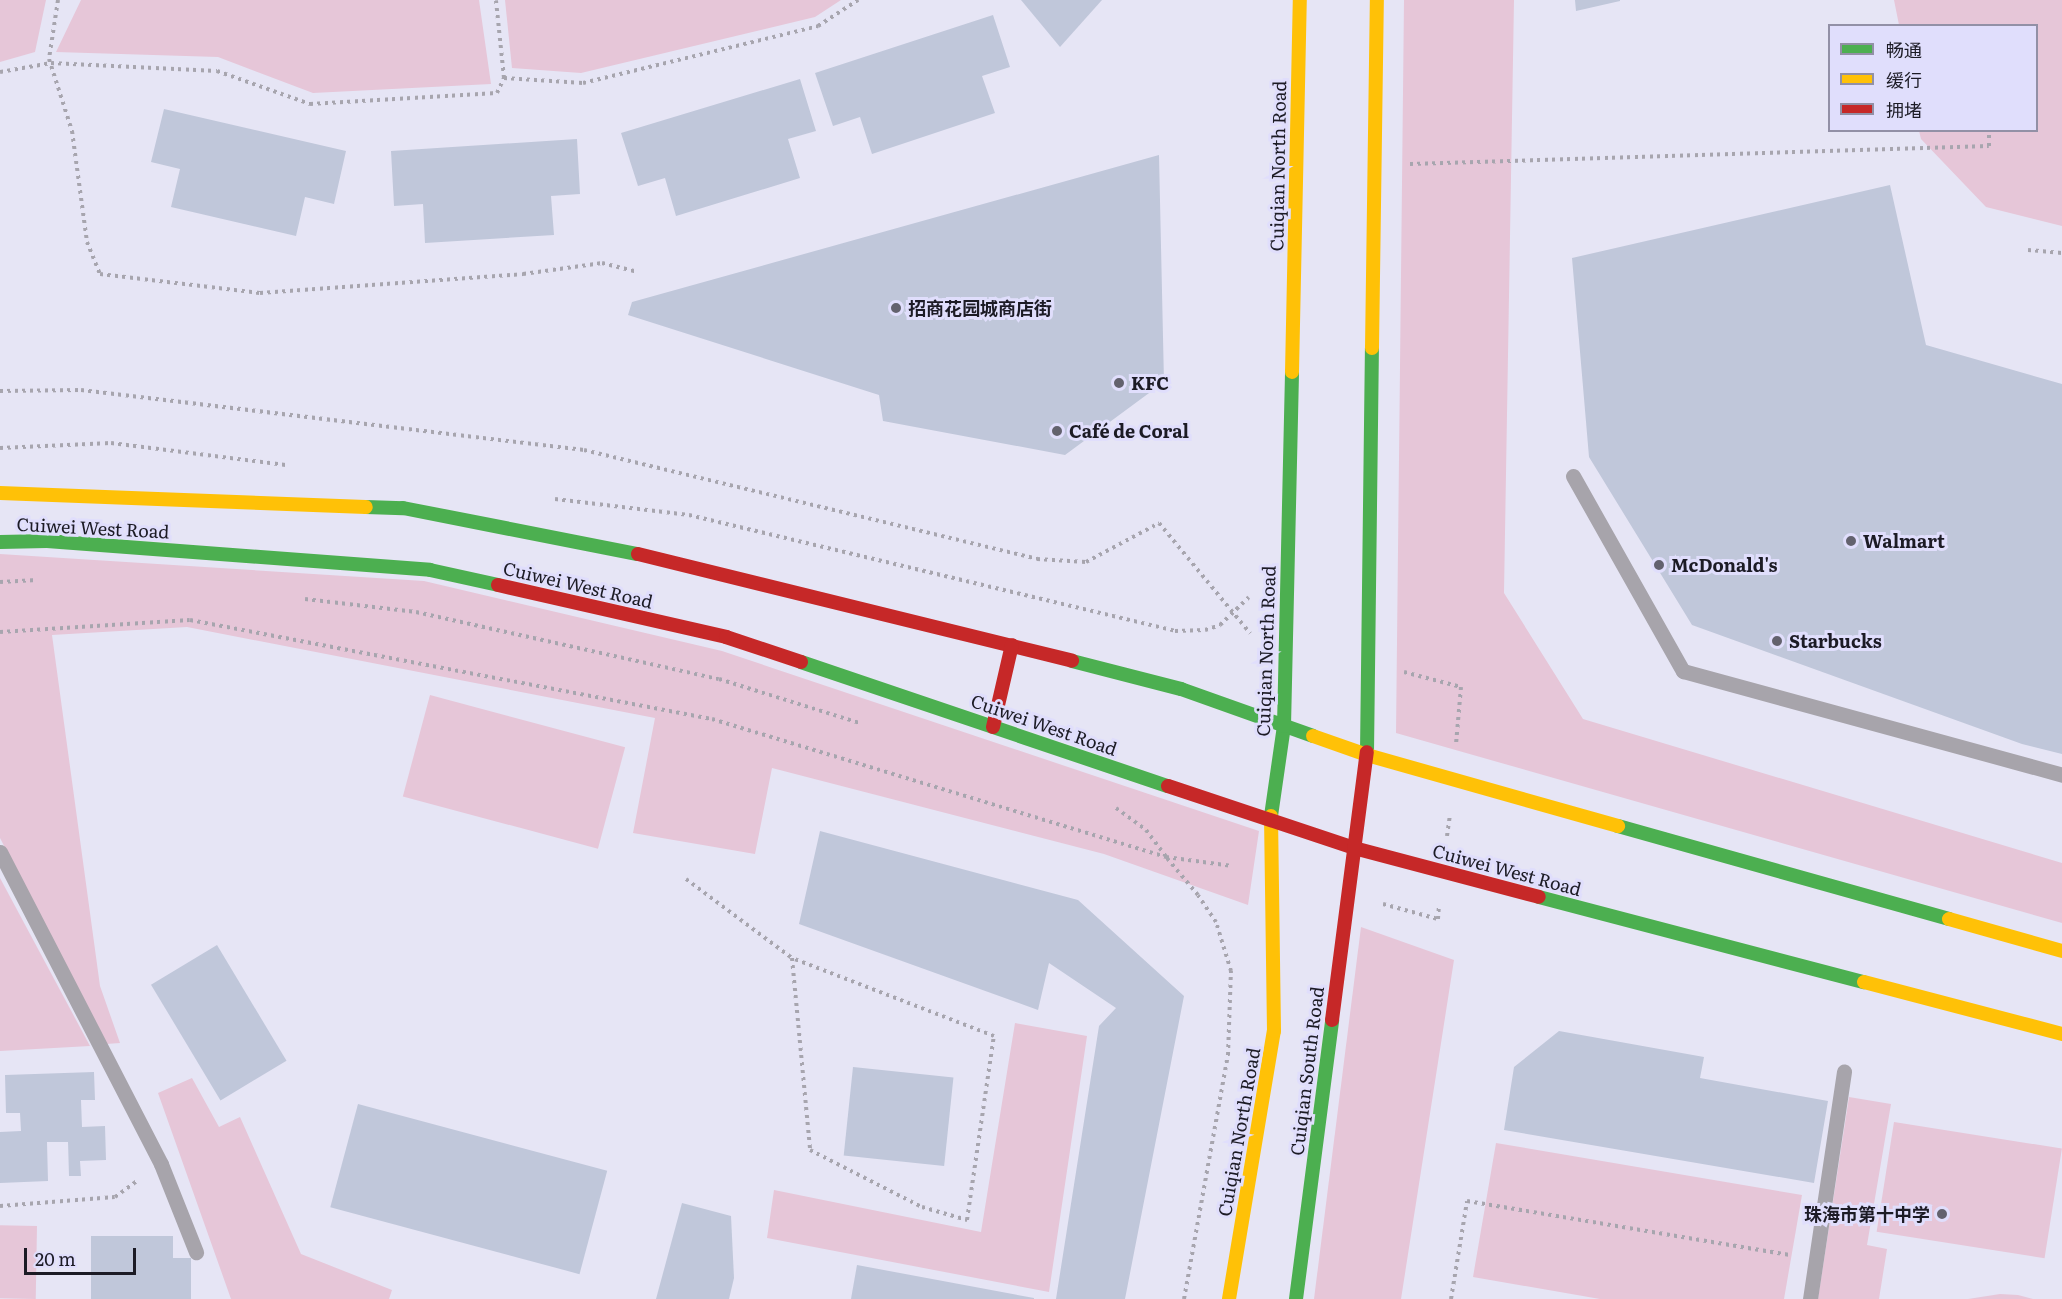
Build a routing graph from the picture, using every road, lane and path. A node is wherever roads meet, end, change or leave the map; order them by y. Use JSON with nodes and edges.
{"nodes":[{"id":1,"x":58,"y":0,"type":"edge"},
{"id":2,"x":496,"y":0,"type":"edge"},
{"id":3,"x":858,"y":0,"type":"edge"},
{"id":4,"x":1300,"y":0,"type":"edge"},
{"id":5,"x":1377,"y":0,"type":"edge"},
{"id":6,"x":51,"y":63,"type":"junction"},
{"id":7,"x":0,"y":72,"type":"edge"},
{"id":8,"x":504,"y":78,"type":"junction"},
{"id":9,"x":1989,"y":132,"type":"edge"},
{"id":10,"x":1374,"y":165,"type":"junction"},
{"id":11,"x":2028,"y":250,"type":"dead end"},
{"id":12,"x":2062,"y":253,"type":"edge"},
{"id":13,"x":635,"y":271,"type":"dead end"},
{"id":14,"x":0,"y":391,"type":"edge"},
{"id":15,"x":0,"y":448,"type":"edge"},
{"id":16,"x":288,"y":465,"type":"dead end"},
{"id":17,"x":1574,"y":476,"type":"dead end"},
{"id":18,"x":0,"y":493,"type":"edge"},
{"id":19,"x":548,"y":498,"type":"dead end"},
{"id":20,"x":0,"y":542,"type":"edge"},
{"id":21,"x":42,"y":580,"type":"dead end"},
{"id":22,"x":0,"y":582,"type":"edge"},
{"id":23,"x":1254,"y":589,"type":"dead end"},
{"id":24,"x":301,"y":599,"type":"dead end"},
{"id":25,"x":1234,"y":614,"type":"junction"},
{"id":26,"x":0,"y":632,"type":"edge"},
{"id":27,"x":1256,"y":640,"type":"dead end"},
{"id":28,"x":1012,"y":645,"type":"junction"},
{"id":29,"x":867,"y":725,"type":"dead end"},
{"id":30,"x":1284,"y":726,"type":"junction"},
{"id":31,"x":993,"y":727,"type":"junction"},
{"id":32,"x":1367,"y":755,"type":"junction"},
{"id":33,"x":2062,"y":775,"type":"edge"},
{"id":34,"x":1113,"y":807,"type":"dead end"},
{"id":35,"x":1270,"y":821,"type":"junction"},
{"id":36,"x":1354,"y":848,"type":"junction"},
{"id":37,"x":0,"y":852,"type":"edge"},
{"id":38,"x":1166,"y":858,"type":"junction"},
{"id":39,"x":1232,"y":866,"type":"dead end"},
{"id":40,"x":686,"y":879,"type":"dead end"},
{"id":41,"x":2062,"y":951,"type":"edge"},
{"id":42,"x":792,"y":958,"type":"junction"},
{"id":43,"x":2062,"y":1034,"type":"edge"},
{"id":44,"x":1844,"y":1072,"type":"dead end"},
{"id":45,"x":161,"y":1164,"type":"junction"},
{"id":46,"x":0,"y":1206,"type":"edge"},
{"id":47,"x":196,"y":1252,"type":"dead end"},
{"id":48,"x":1816,"y":1259,"type":"junction"},
{"id":49,"x":1184,"y":1299,"type":"edge"},
{"id":50,"x":1229,"y":1299,"type":"edge"},
{"id":51,"x":1296,"y":1299,"type":"edge"},
{"id":52,"x":1451,"y":1299,"type":"edge"},
{"id":53,"x":1810,"y":1299,"type":"edge"}],
"edges":[{"from":1,"to":6,"type":"path"},
{"from":2,"to":8,"type":"path"},
{"from":3,"to":8,"type":"path"},
{"from":4,"to":30,"type":"main road","name":"Cuiqian North Road"},
{"from":5,"to":10,"type":"main road"},
{"from":6,"to":7,"type":"path"},
{"from":6,"to":8,"type":"path"},
{"from":6,"to":13,"type":"path"},
{"from":9,"to":10,"type":"path"},
{"from":10,"to":32,"type":"main road"},
{"from":11,"to":12,"type":"path"},
{"from":14,"to":25,"type":"path"},
{"from":15,"to":16,"type":"path"},
{"from":17,"to":33,"type":"lane"},
{"from":18,"to":28,"type":"main road","name":"Cuiwei West Road"},
{"from":19,"to":25,"type":"path"},
{"from":20,"to":31,"type":"main road","name":"Cuiwei West Road"},
{"from":21,"to":22,"type":"path"},
{"from":23,"to":25,"type":"path"},
{"from":24,"to":29,"type":"path"},
{"from":25,"to":27,"type":"path"},
{"from":26,"to":38,"type":"path"},
{"from":28,"to":30,"type":"main road","name":"Cuiwei West Road"},
{"from":28,"to":31,"type":"main road"},
{"from":30,"to":32,"type":"main road","name":"Cuiwei West Road"},
{"from":30,"to":35,"type":"main road","name":"Cuiqian North Road"},
{"from":31,"to":35,"type":"main road","name":"Cuiwei West Road"},
{"from":32,"to":36,"type":"main road","name":"Cuiqian South Road"},
{"from":32,"to":41,"type":"main road","name":"Cuiwei West Road"},
{"from":34,"to":38,"type":"path"},
{"from":35,"to":36,"type":"main road","name":"Cuiwei West Road"},
{"from":35,"to":50,"type":"main road","name":"Cuiqian North Road"},
{"from":36,"to":43,"type":"main road","name":"Cuiwei West Road"},
{"from":36,"to":51,"type":"main road","name":"Cuiqian South Road"},
{"from":37,"to":45,"type":"lane"},
{"from":38,"to":39,"type":"path"},
{"from":38,"to":49,"type":"path"},
{"from":40,"to":42,"type":"path"},
{"from":42,"to":42,"type":"path"},
{"from":44,"to":48,"type":"lane"},
{"from":45,"to":46,"type":"path"},
{"from":45,"to":47,"type":"lane"},
{"from":48,"to":52,"type":"path"},
{"from":48,"to":53,"type":"lane"}]}
